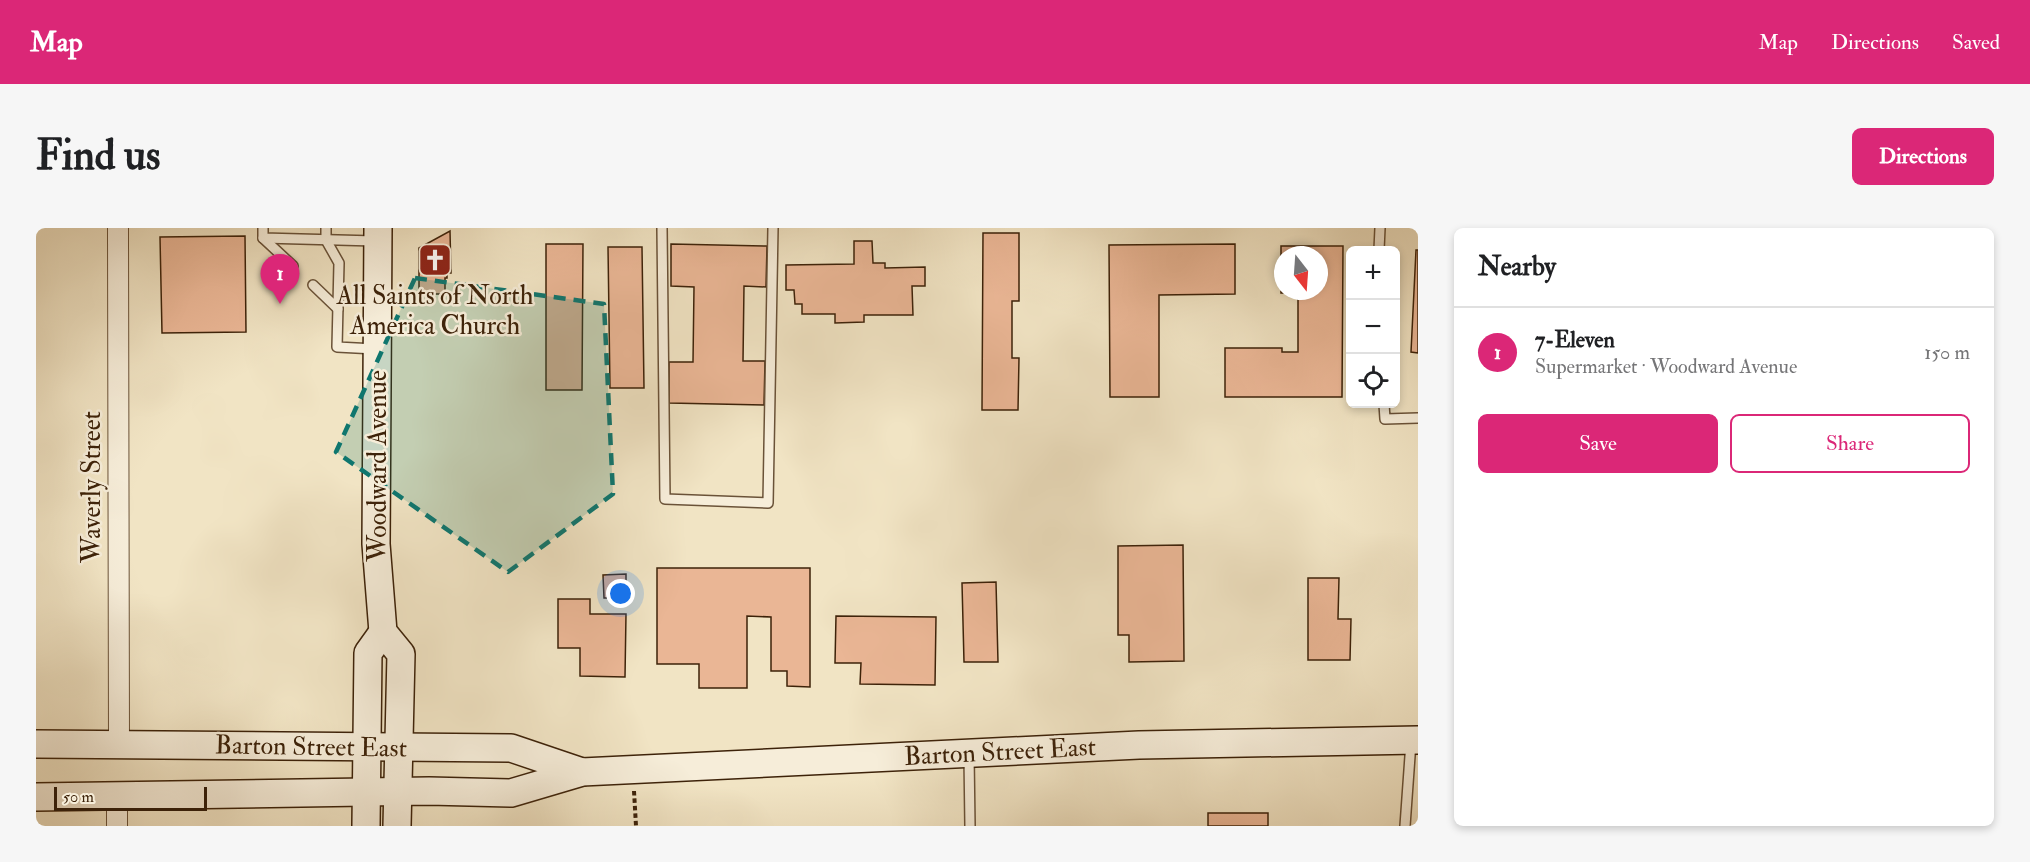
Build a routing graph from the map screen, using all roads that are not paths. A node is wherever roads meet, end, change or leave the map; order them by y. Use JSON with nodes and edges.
{"nodes":[{"id":1,"x":118,"y":228,"type":"edge"},
{"id":2,"x":326,"y":228,"type":"edge"},
{"id":3,"x":662,"y":228,"type":"edge"},
{"id":4,"x":773,"y":228,"type":"edge"},
{"id":5,"x":1380,"y":228,"type":"edge"},
{"id":6,"x":263,"y":233,"type":"edge"},
{"id":7,"x":377,"y":235,"type":"edge"},
{"id":8,"x":326,"y":240,"type":"junction"},
{"id":9,"x":1380,"y":246,"type":"edge"},
{"id":10,"x":293,"y":266,"type":"dead end"},
{"id":11,"x":313,"y":285,"type":"dead end"},
{"id":12,"x":338,"y":309,"type":"junction"},
{"id":13,"x":377,"y":349,"type":"junction"},
{"id":14,"x":1384,"y":408,"type":"edge"},
{"id":15,"x":1418,"y":418,"type":"edge"},
{"id":16,"x":383,"y":632,"type":"junction"},
{"id":17,"x":1414,"y":740,"type":"edge"},
{"id":18,"x":36,"y":744,"type":"edge"},
{"id":19,"x":119,"y":745,"type":"junction"},
{"id":20,"x":367,"y":747,"type":"junction"},
{"id":21,"x":399,"y":747,"type":"junction"},
{"id":22,"x":969,"y":754,"type":"junction"},
{"id":23,"x":582,"y":772,"type":"junction"},
{"id":24,"x":366,"y":792,"type":"junction"},
{"id":25,"x":397,"y":793,"type":"junction"},
{"id":26,"x":117,"y":795,"type":"junction"},
{"id":27,"x":36,"y":797,"type":"edge"},
{"id":28,"x":117,"y":826,"type":"edge"},
{"id":29,"x":366,"y":826,"type":"edge"},
{"id":30,"x":397,"y":826,"type":"edge"},
{"id":31,"x":970,"y":826,"type":"edge"},
{"id":32,"x":1405,"y":826,"type":"edge"}],
"edges":[{"from":1,"to":19,"type":"street","name":"Waverly Street"},
{"from":2,"to":8,"type":"lane"},
{"from":3,"to":4,"type":"lane"},
{"from":5,"to":9,"type":"lane"},
{"from":6,"to":8,"type":"lane"},
{"from":6,"to":10,"type":"lane"},
{"from":7,"to":8,"type":"lane"},
{"from":7,"to":13,"type":"main road","name":"Woodward Avenue"},
{"from":8,"to":12,"type":"lane"},
{"from":11,"to":12,"type":"lane"},
{"from":12,"to":13,"type":"lane"},
{"from":13,"to":16,"type":"main road","name":"Woodward Avenue"},
{"from":14,"to":15,"type":"lane"},
{"from":16,"to":20,"type":"main road"},
{"from":16,"to":21,"type":"main road"},
{"from":17,"to":22,"type":"main road","name":"Barton Street East"},
{"from":17,"to":32,"type":"lane"},
{"from":18,"to":19,"type":"main road","name":"Barton Street East"},
{"from":19,"to":20,"type":"main road","name":"Barton Street East"},
{"from":20,"to":21,"type":"main road","name":"Barton Street East"},
{"from":20,"to":24,"type":"main road"},
{"from":21,"to":23,"type":"main road","name":"Barton Street East"},
{"from":21,"to":25,"type":"main road"},
{"from":22,"to":23,"type":"main road","name":"Barton Street East"},
{"from":22,"to":31,"type":"lane"},
{"from":23,"to":25,"type":"main road","name":"Barton Street East"},
{"from":24,"to":25,"type":"main road","name":"Barton Street East"},
{"from":24,"to":26,"type":"main road","name":"Barton Street East"},
{"from":24,"to":29,"type":"main road"},
{"from":25,"to":30,"type":"main road"},
{"from":26,"to":27,"type":"main road","name":"Barton Street East"},
{"from":26,"to":28,"type":"street"}]}
